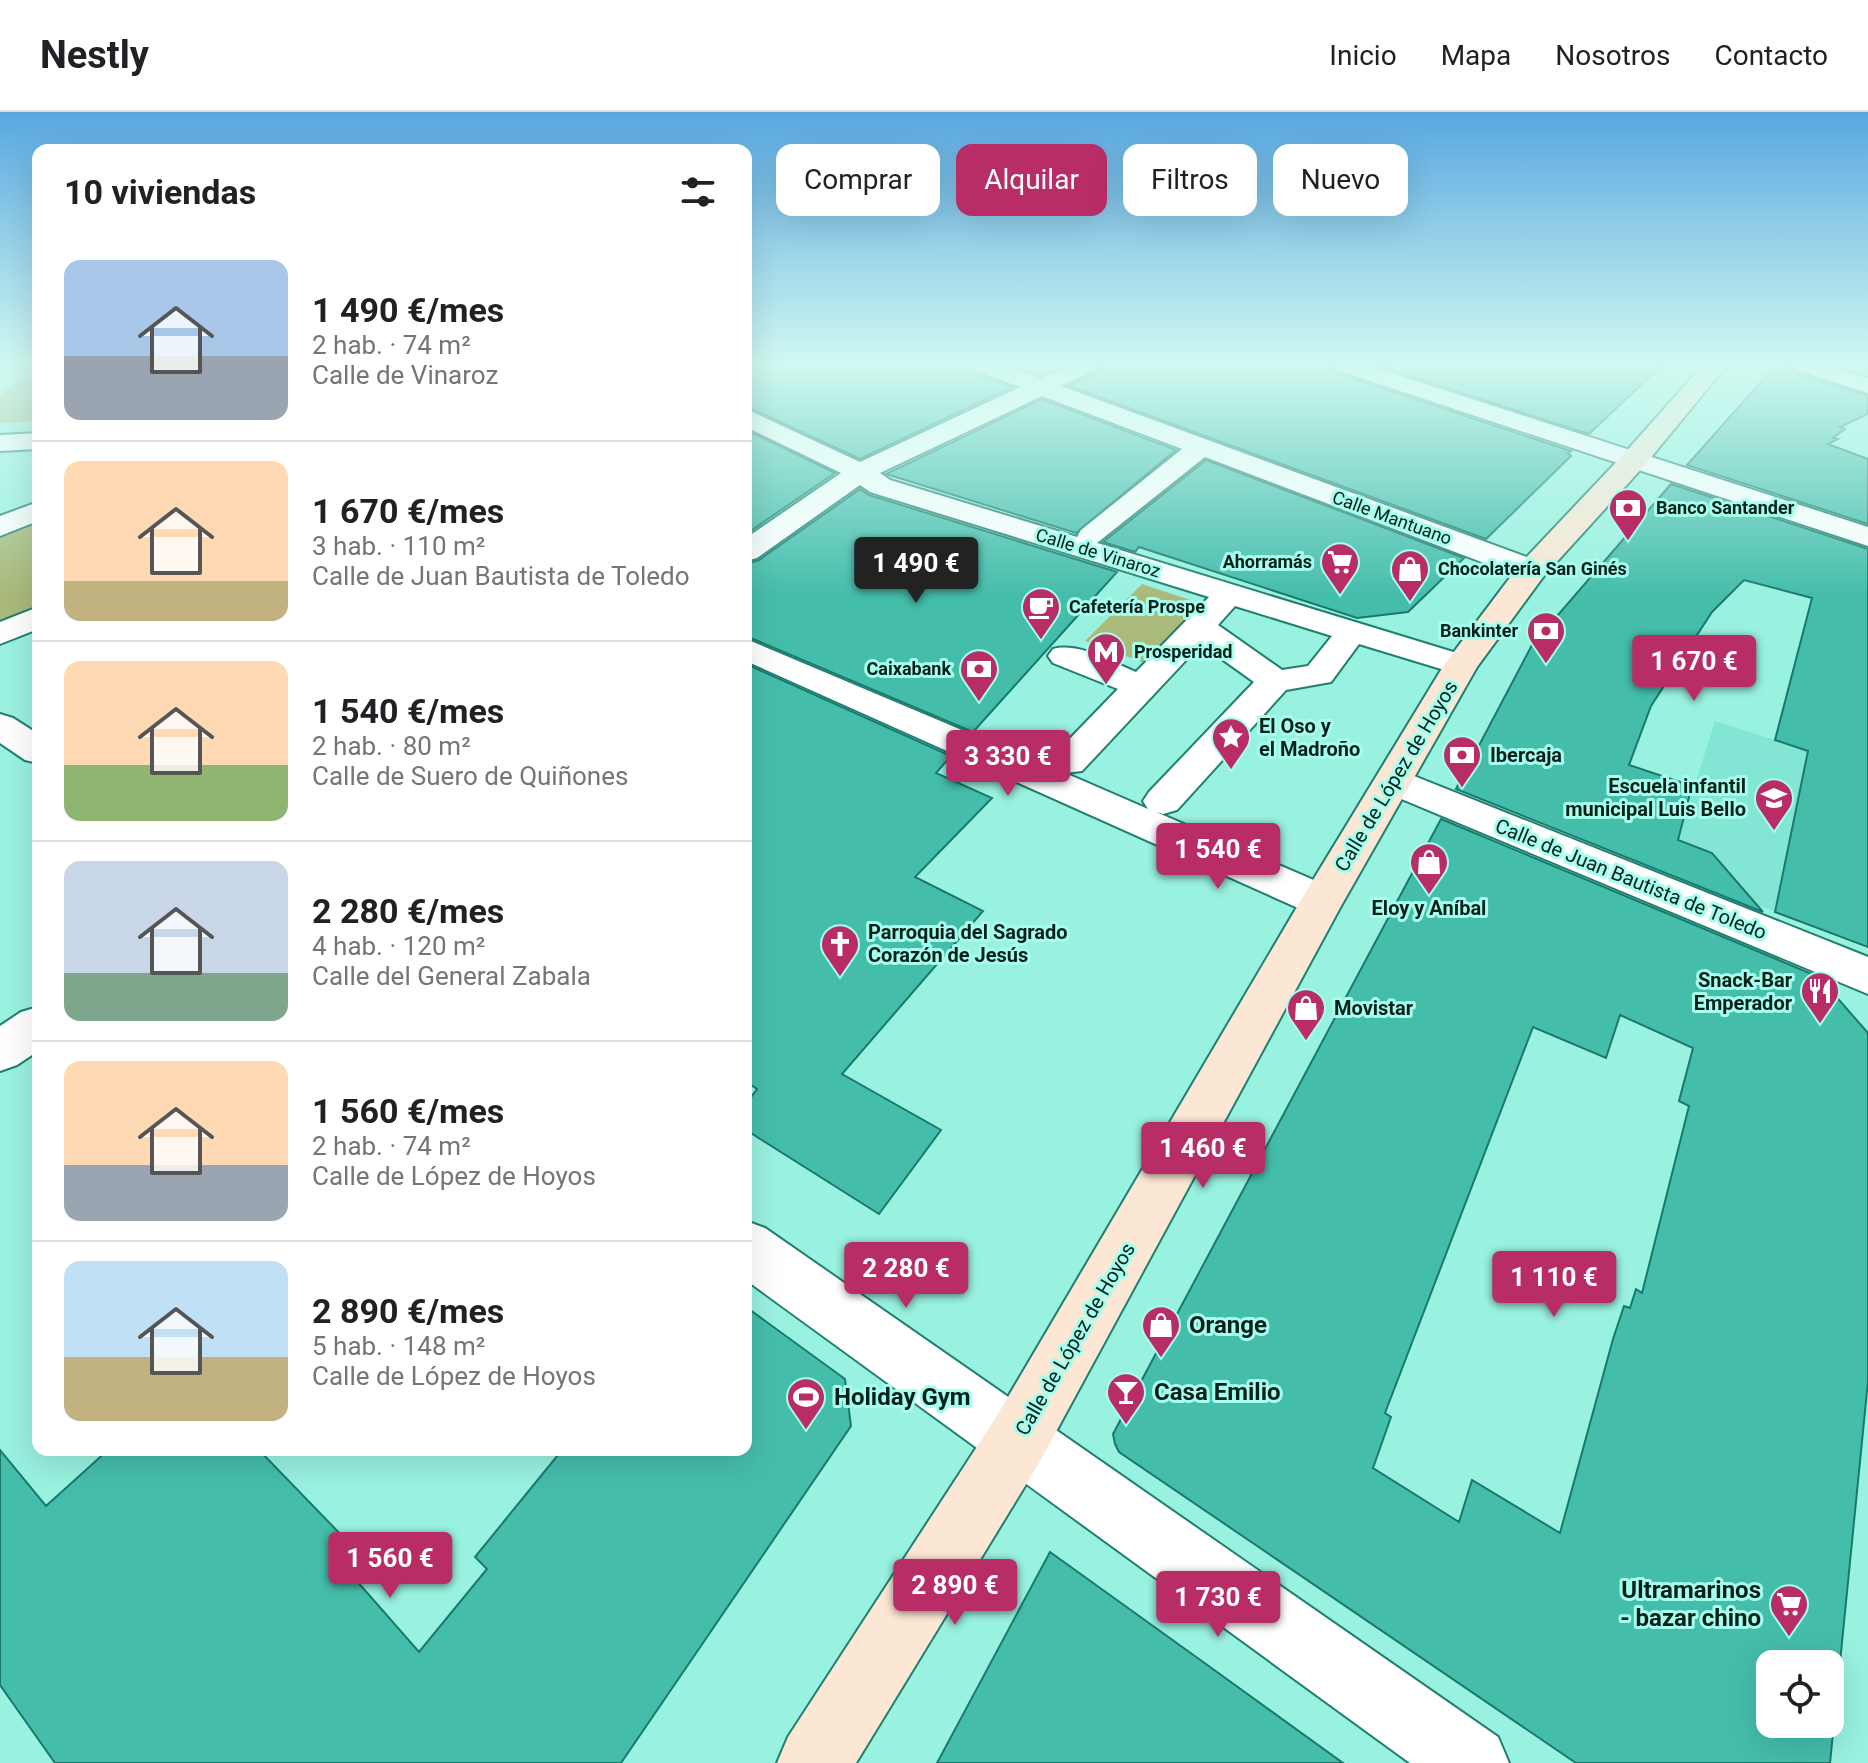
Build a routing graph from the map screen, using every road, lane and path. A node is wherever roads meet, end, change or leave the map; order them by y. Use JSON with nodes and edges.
{"nodes":[{"id":1,"x":798,"y":442,"type":"edge"},
{"id":2,"x":922,"y":442,"type":"edge"},
{"id":3,"x":1188,"y":442,"type":"edge"},
{"id":4,"x":1576,"y":442,"type":"edge"},
{"id":5,"x":1649,"y":442,"type":"edge"},
{"id":6,"x":1201,"y":447,"type":"junction"},
{"id":7,"x":1633,"y":461,"type":"junction"},
{"id":8,"x":860,"y":472,"type":"junction"},
{"id":9,"x":32,"y":514,"type":"edge"},
{"id":10,"x":0,"y":527,"type":"edge"},
{"id":11,"x":1091,"y":536,"type":"dead end"},
{"id":12,"x":1868,"y":537,"type":"edge"},
{"id":13,"x":752,"y":548,"type":"edge"},
{"id":14,"x":1532,"y":570,"type":"junction"},
{"id":15,"x":32,"y":620,"type":"edge"},
{"id":16,"x":0,"y":634,"type":"edge"},
{"id":17,"x":1343,"y":643,"type":"dead end"},
{"id":18,"x":752,"y":652,"type":"edge"},
{"id":19,"x":1065,"y":656,"type":"dead end"},
{"id":20,"x":1461,"y":665,"type":"junction"},
{"id":21,"x":1275,"y":681,"type":"junction"},
{"id":22,"x":1141,"y":686,"type":"junction"},
{"id":23,"x":0,"y":726,"type":"edge"},
{"id":24,"x":32,"y":747,"type":"edge"},
{"id":25,"x":1069,"y":762,"type":"dead end"},
{"id":26,"x":1394,"y":781,"type":"junction"},
{"id":27,"x":1163,"y":801,"type":"dead end"},
{"id":28,"x":1322,"y":901,"type":"junction"},
{"id":29,"x":1868,"y":976,"type":"edge"},
{"id":30,"x":32,"y":1030,"type":"edge"},
{"id":31,"x":0,"y":1051,"type":"edge"},
{"id":32,"x":752,"y":1251,"type":"edge"},
{"id":33,"x":1017,"y":1441,"type":"junction"},
{"id":34,"x":814,"y":1763,"type":"edge"},
{"id":35,"x":1472,"y":1763,"type":"edge"}],
"edges":[{"from":1,"to":8,"type":"street","name":"Calle de Vinaroz"},
{"from":2,"to":8,"type":"street"},
{"from":3,"to":6,"type":"street","name":"Calle Mantuano"},
{"from":4,"to":7,"type":"street"},
{"from":5,"to":7,"type":"street","name":"Calle de López de Hoyos"},
{"from":6,"to":11,"type":"street"},
{"from":6,"to":14,"type":"street","name":"Calle Mantuano"},
{"from":7,"to":12,"type":"street"},
{"from":7,"to":14,"type":"street","name":"Calle de López de Hoyos"},
{"from":8,"to":13,"type":"street"},
{"from":8,"to":20,"type":"street","name":"Calle de Vinaroz"},
{"from":9,"to":10,"type":"street"},
{"from":14,"to":20,"type":"street","name":"Calle de López de Hoyos"},
{"from":15,"to":16,"type":"street"},
{"from":17,"to":21,"type":"street"},
{"from":18,"to":28,"type":"street"},
{"from":19,"to":22,"type":"street"},
{"from":20,"to":26,"type":"street","name":"Calle de López de Hoyos"},
{"from":21,"to":22,"type":"street"},
{"from":21,"to":27,"type":"street"},
{"from":22,"to":25,"type":"street"},
{"from":23,"to":24,"type":"street"},
{"from":26,"to":28,"type":"street","name":"Calle de López de Hoyos"},
{"from":26,"to":29,"type":"street","name":"Calle de Juan Bautista de Toledo"},
{"from":28,"to":33,"type":"street","name":"Calle de López de Hoyos"},
{"from":30,"to":31,"type":"street"},
{"from":32,"to":33,"type":"street"},
{"from":33,"to":34,"type":"street","name":"Calle de López de Hoyos"},
{"from":33,"to":35,"type":"street"}]}
